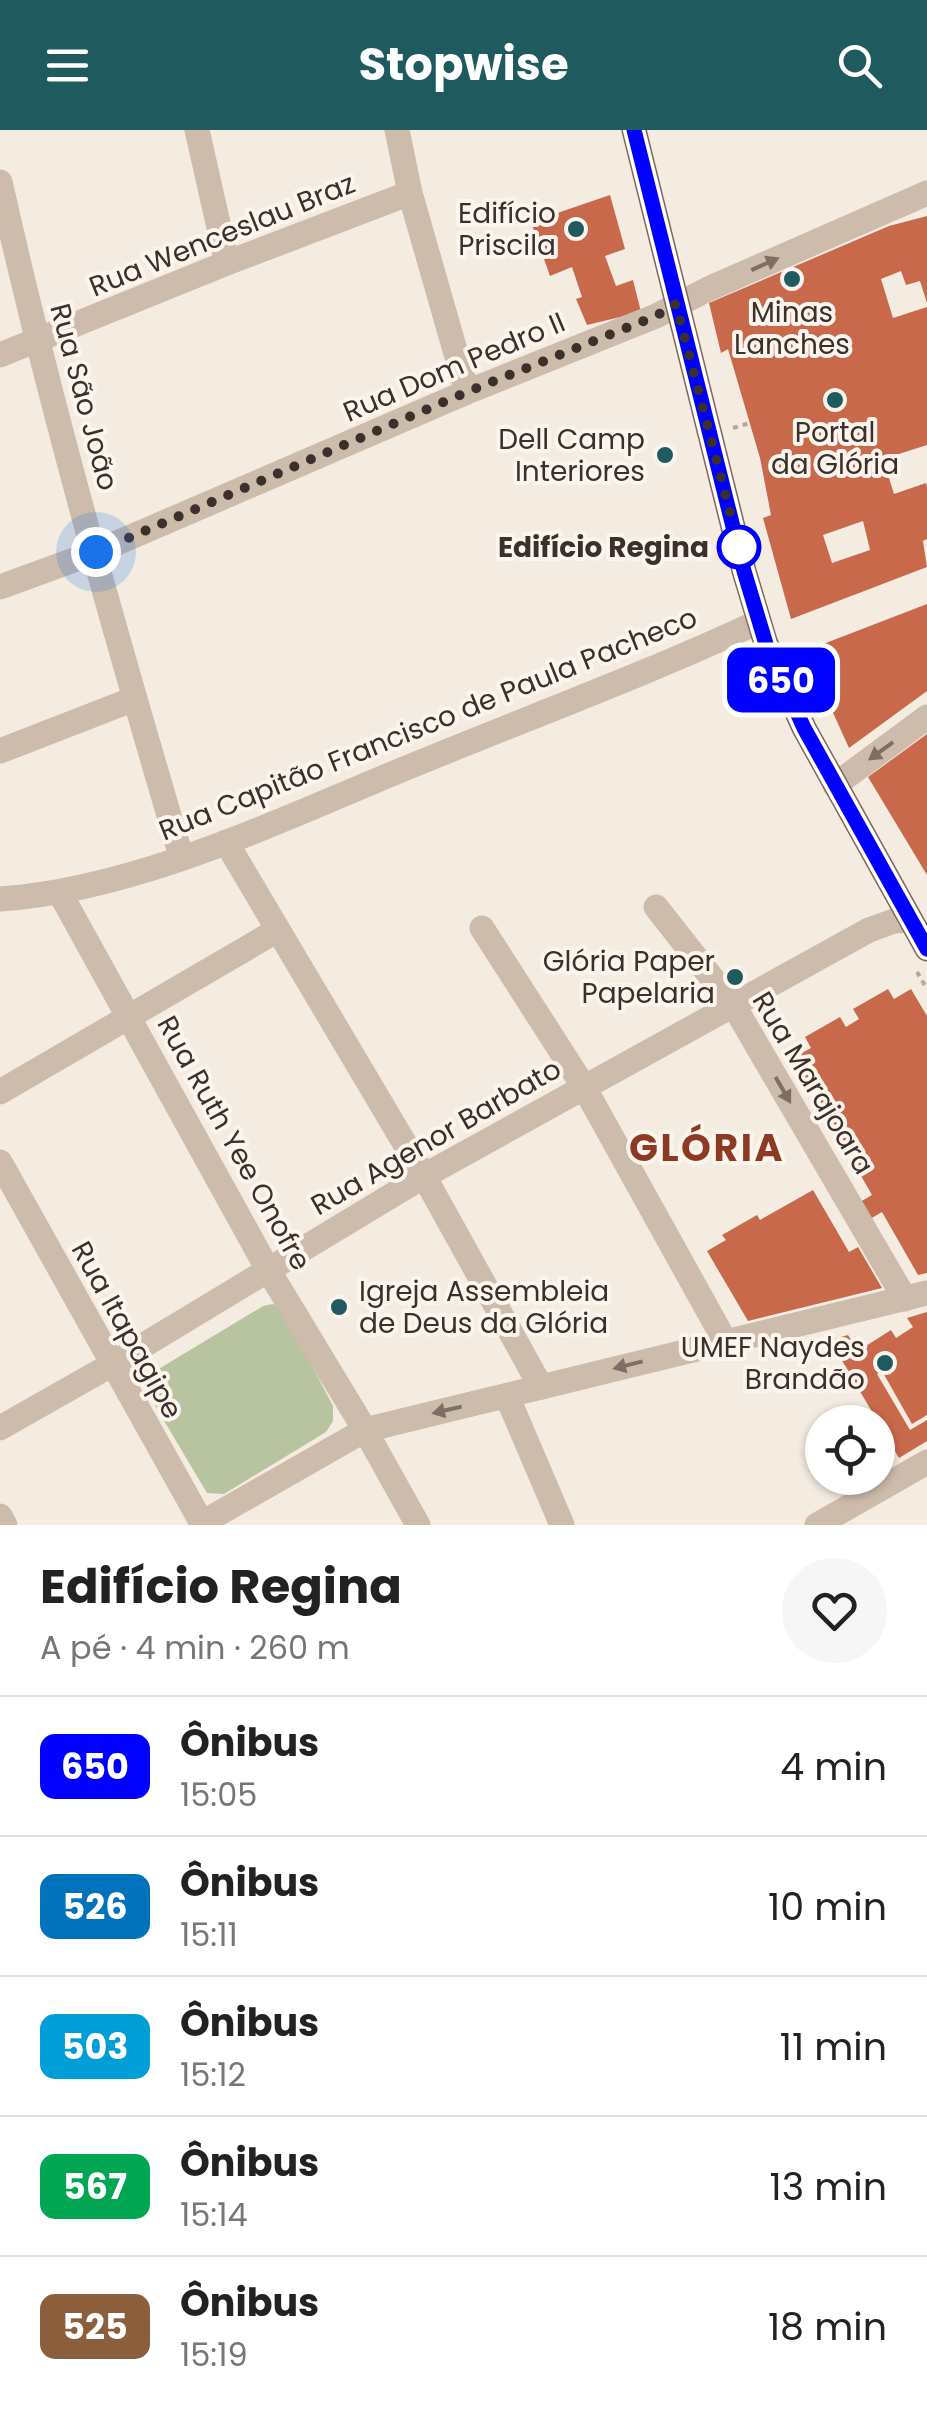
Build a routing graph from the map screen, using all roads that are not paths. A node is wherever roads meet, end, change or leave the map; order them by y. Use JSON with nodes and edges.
{"nodes":[{"id":1,"x":198,"y":130,"type":"edge"},
{"id":2,"x":396,"y":130,"type":"edge"},
{"id":3,"x":634,"y":130,"type":"edge"},
{"id":4,"x":0,"y":182,"type":"edge"},
{"id":5,"x":410,"y":193,"type":"junction"},
{"id":6,"x":927,"y":193,"type":"edge"},
{"id":7,"x":227,"y":263,"type":"junction"},
{"id":8,"x":676,"y":304,"type":"junction"},
{"id":9,"x":36,"y":341,"type":"junction"},
{"id":10,"x":0,"y":355,"type":"edge"},
{"id":11,"x":467,"y":392,"type":"junction"},
{"id":12,"x":96,"y":552,"type":"junction"},
{"id":13,"x":0,"y":587,"type":"edge"},
{"id":14,"x":758,"y":622,"type":"junction"},
{"id":15,"x":134,"y":699,"type":"junction"},
{"id":16,"x":927,"y":717,"type":"edge"},
{"id":17,"x":0,"y":751,"type":"edge"},
{"id":18,"x":835,"y":785,"type":"junction"},
{"id":19,"x":226,"y":842,"type":"junction"},
{"id":20,"x":182,"y":856,"type":"junction"},
{"id":21,"x":60,"y":893,"type":"junction"},
{"id":22,"x":0,"y":900,"type":"edge"},
{"id":23,"x":656,"y":907,"type":"dead end"},
{"id":24,"x":919,"y":920,"type":"edge"},
{"id":25,"x":482,"y":928,"type":"dead end"},
{"id":26,"x":276,"y":931,"type":"junction"},
{"id":27,"x":927,"y":949,"type":"edge"},
{"id":28,"x":734,"y":1006,"type":"junction"},
{"id":29,"x":130,"y":1019,"type":"junction"},
{"id":30,"x":584,"y":1087,"type":"junction"},
{"id":31,"x":0,"y":1092,"type":"edge"},
{"id":32,"x":0,"y":1162,"type":"edge"},
{"id":33,"x":424,"y":1176,"type":"junction"},
{"id":34,"x":267,"y":1268,"type":"junction"},
{"id":35,"x":916,"y":1296,"type":"edge"},
{"id":36,"x":724,"y":1341,"type":"junction"},
{"id":37,"x":111,"y":1365,"type":"junction"},
{"id":38,"x":542,"y":1387,"type":"junction"},
{"id":39,"x":507,"y":1396,"type":"junction"},
{"id":40,"x":0,"y":1428,"type":"edge"},
{"id":41,"x":366,"y":1430,"type":"junction"},
{"id":42,"x":927,"y":1462,"type":"edge"},
{"id":43,"x":0,"y":1516,"type":"edge"},
{"id":44,"x":203,"y":1524,"type":"edge"},
{"id":45,"x":5,"y":1525,"type":"edge"},
{"id":46,"x":418,"y":1525,"type":"edge"},
{"id":47,"x":562,"y":1525,"type":"edge"},
{"id":48,"x":817,"y":1525,"type":"edge"}],
"edges":[{"from":1,"to":7,"type":"street"},
{"from":2,"to":5,"type":"street"},
{"from":3,"to":8,"type":"main road"},
{"from":4,"to":9,"type":"street","name":"Rua São João"},
{"from":5,"to":7,"type":"street","name":"Rua Wenceslau Braz"},
{"from":5,"to":11,"type":"street"},
{"from":8,"to":6,"type":"street","name":"Rua Dom Pedro II","one_way":true},
{"from":7,"to":9,"type":"street","name":"Rua Wenceslau Braz"},
{"from":8,"to":11,"type":"street","name":"Rua Dom Pedro II"},
{"from":8,"to":14,"type":"main road"},
{"from":9,"to":10,"type":"street","name":"Rua Wenceslau Braz"},
{"from":9,"to":12,"type":"street","name":"Rua São João"},
{"from":11,"to":12,"type":"street","name":"Rua Dom Pedro II"},
{"from":12,"to":13,"type":"street","name":"Rua Dom Pedro II"},
{"from":12,"to":15,"type":"street","name":"Rua São João"},
{"from":14,"to":18,"type":"main road"},
{"from":14,"to":19,"type":"street","name":"Rua Capitão Francisco de Paula Pacheco"},
{"from":15,"to":17,"type":"street"},
{"from":15,"to":20,"type":"street","name":"Rua São João"},
{"from":16,"to":18,"type":"street","one_way":true},
{"from":18,"to":24,"type":"main road"},
{"from":19,"to":20,"type":"street","name":"Rua Capitão Francisco de Paula Pacheco"},
{"from":19,"to":26,"type":"street"},
{"from":20,"to":21,"type":"street","name":"Rua Capitão Francisco de Paula Pacheco"},
{"from":21,"to":22,"type":"street","name":"Rua Capitão Francisco de Paula Pacheco"},
{"from":21,"to":29,"type":"street","name":"Rua Ruth Yee Onofre"},
{"from":23,"to":28,"type":"street","name":"Rua Marajoara"},
{"from":24,"to":27,"type":"main road"},
{"from":24,"to":28,"type":"street","name":"Rua Agenor Barbato"},
{"from":25,"to":30,"type":"street"},
{"from":26,"to":29,"type":"street"},
{"from":26,"to":33,"type":"street"},
{"from":28,"to":30,"type":"street","name":"Rua Agenor Barbato"},
{"from":28,"to":35,"type":"street","name":"Rua Marajoara","one_way":true},
{"from":29,"to":31,"type":"street"},
{"from":29,"to":34,"type":"street","name":"Rua Ruth Yee Onofre"},
{"from":30,"to":33,"type":"street","name":"Rua Agenor Barbato"},
{"from":30,"to":36,"type":"street"},
{"from":32,"to":37,"type":"street","name":"Rua Itapagipe"},
{"from":33,"to":34,"type":"street","name":"Rua Agenor Barbato"},
{"from":33,"to":38,"type":"street"},
{"from":34,"to":37,"type":"street","name":"Rua Agenor Barbato"},
{"from":34,"to":41,"type":"street","name":"Rua Ruth Yee Onofre"},
{"from":35,"to":36,"type":"street"},
{"from":36,"to":38,"type":"street","one_way":true},
{"from":37,"to":40,"type":"street","name":"Rua Agenor Barbato"},
{"from":37,"to":44,"type":"street","name":"Rua Itapagipe"},
{"from":38,"to":39,"type":"street"},
{"from":39,"to":41,"type":"street","one_way":true},
{"from":39,"to":47,"type":"street"},
{"from":41,"to":44,"type":"street"},
{"from":41,"to":46,"type":"street","name":"Rua Ruth Yee Onofre"},
{"from":42,"to":48,"type":"street"},
{"from":43,"to":45,"type":"street"}]}
